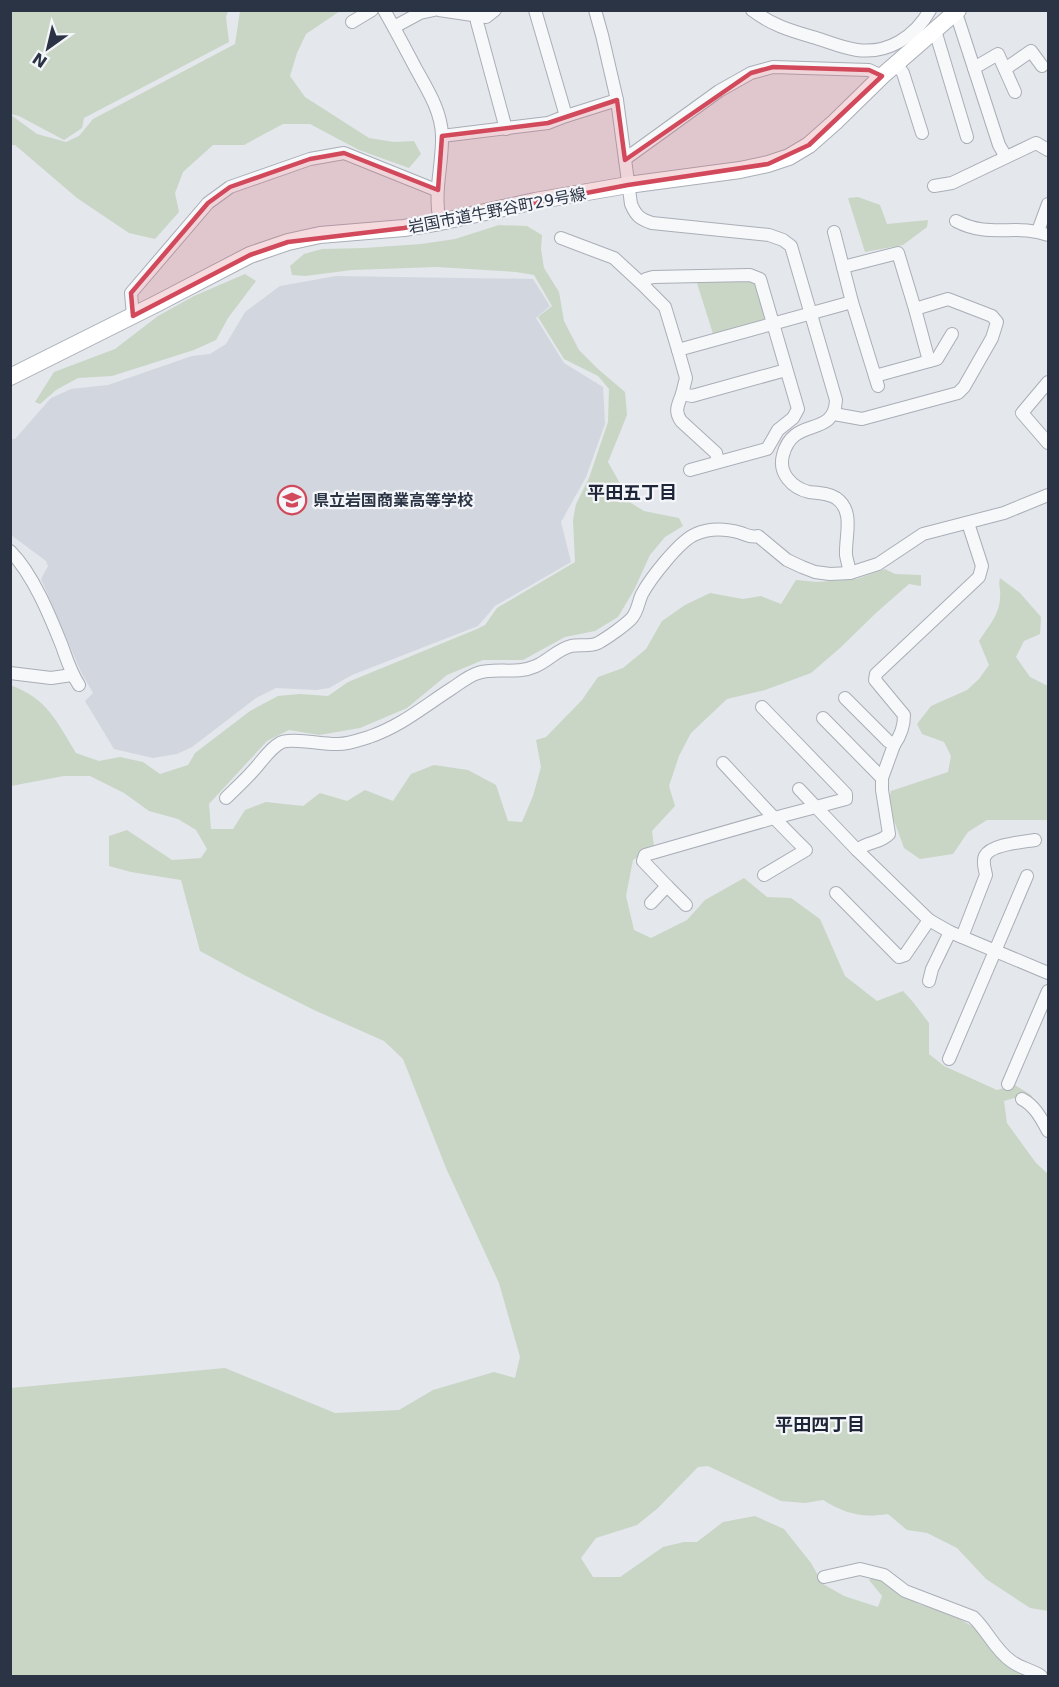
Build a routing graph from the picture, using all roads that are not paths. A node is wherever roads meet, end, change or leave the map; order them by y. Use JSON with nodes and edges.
{"nodes":[{"id":1,"x":372,"y":10,"type":"edge"},
{"id":2,"x":384,"y":10,"type":"edge"},
{"id":3,"x":434,"y":10,"type":"edge"},
{"id":4,"x":439,"y":10,"type":"edge"},
{"id":5,"x":495,"y":10,"type":"edge"},
{"id":6,"x":535,"y":10,"type":"edge"},
{"id":7,"x":595,"y":10,"type":"edge"},
{"id":8,"x":752,"y":10,"type":"edge"},
{"id":9,"x":930,"y":10,"type":"edge"},
{"id":10,"x":956,"y":12,"type":"edge"},
{"id":11,"x":477,"y":16,"type":"junction"},
{"id":12,"x":352,"y":22,"type":"dead end"},
{"id":13,"x":394,"y":27,"type":"junction"},
{"id":14,"x":933,"y":32,"type":"junction"},
{"id":15,"x":896,"y":64,"type":"junction"},
{"id":16,"x":1042,"y":66,"type":"dead end"},
{"id":17,"x":974,"y":68,"type":"junction"},
{"id":18,"x":1005,"y":69,"type":"junction"},
{"id":19,"x":882,"y":76,"type":"junction"},
{"id":20,"x":1015,"y":92,"type":"dead end"},
{"id":21,"x":617,"y":100,"type":"junction"},
{"id":22,"x":566,"y":116,"type":"junction"},
{"id":23,"x":506,"y":129,"type":"junction"},
{"id":24,"x":922,"y":133,"type":"dead end"},
{"id":25,"x":442,"y":136,"type":"junction"},
{"id":26,"x":967,"y":137,"type":"dead end"},
{"id":27,"x":1048,"y":150,"type":"edge"},
{"id":28,"x":1006,"y":157,"type":"junction"},
{"id":29,"x":625,"y":159,"type":"junction"},
{"id":30,"x":628,"y":185,"type":"junction"},
{"id":31,"x":934,"y":186,"type":"dead end"},
{"id":32,"x":436,"y":190,"type":"junction"},
{"id":33,"x":1048,"y":204,"type":"edge"},
{"id":34,"x":440,"y":222,"type":"junction"},
{"id":35,"x":956,"y":222,"type":"dead end"},
{"id":36,"x":834,"y":232,"type":"dead end"},
{"id":37,"x":1043,"y":233,"type":"edge"},
{"id":38,"x":561,"y":238,"type":"dead end"},
{"id":39,"x":843,"y":267,"type":"junction"},
{"id":40,"x":641,"y":283,"type":"junction"},
{"id":41,"x":852,"y":302,"type":"junction"},
{"id":42,"x":915,"y":309,"type":"junction"},
{"id":43,"x":811,"y":313,"type":"junction"},
{"id":44,"x":133,"y":316,"type":"junction"},
{"id":45,"x":772,"y":324,"type":"junction"},
{"id":46,"x":952,"y":334,"type":"dead end"},
{"id":47,"x":678,"y":350,"type":"junction"},
{"id":48,"x":929,"y":361,"type":"junction"},
{"id":49,"x":786,"y":370,"type":"junction"},
{"id":50,"x":10,"y":377,"type":"edge"},
{"id":51,"x":1048,"y":382,"type":"edge"},
{"id":52,"x":682,"y":394,"type":"junction"},
{"id":53,"x":834,"y":414,"type":"junction"},
{"id":54,"x":1048,"y":443,"type":"edge"},
{"id":55,"x":718,"y":461,"type":"junction"},
{"id":56,"x":690,"y":470,"type":"dead end"},
{"id":57,"x":1048,"y":495,"type":"edge"},
{"id":58,"x":968,"y":523,"type":"junction"},
{"id":59,"x":10,"y":551,"type":"edge"},
{"id":60,"x":850,"y":573,"type":"junction"},
{"id":61,"x":10,"y":674,"type":"edge"},
{"id":62,"x":845,"y":698,"type":"dead end"},
{"id":63,"x":762,"y":707,"type":"dead end"},
{"id":64,"x":823,"y":718,"type":"dead end"},
{"id":65,"x":894,"y":745,"type":"junction"},
{"id":66,"x":723,"y":763,"type":"dead end"},
{"id":67,"x":882,"y":778,"type":"junction"},
{"id":68,"x":799,"y":789,"type":"dead end"},
{"id":69,"x":226,"y":798,"type":"dead end"},
{"id":70,"x":816,"y":807,"type":"junction"},
{"id":71,"x":774,"y":818,"type":"junction"},
{"id":72,"x":1035,"y":840,"type":"dead end"},
{"id":73,"x":857,"y":850,"type":"junction"},
{"id":74,"x":764,"y":875,"type":"dead end"},
{"id":75,"x":1027,"y":876,"type":"dead end"},
{"id":76,"x":667,"y":886,"type":"junction"},
{"id":77,"x":836,"y":894,"type":"dead end"},
{"id":78,"x":651,"y":903,"type":"dead end"},
{"id":79,"x":686,"y":905,"type":"dead end"},
{"id":80,"x":929,"y":920,"type":"junction"},
{"id":81,"x":956,"y":935,"type":"junction"},
{"id":82,"x":995,"y":951,"type":"junction"},
{"id":83,"x":1048,"y":973,"type":"edge"},
{"id":84,"x":929,"y":981,"type":"dead end"},
{"id":85,"x":1048,"y":991,"type":"edge"},
{"id":86,"x":949,"y":1059,"type":"dead end"},
{"id":87,"x":1008,"y":1084,"type":"dead end"},
{"id":88,"x":1022,"y":1099,"type":"dead end"},
{"id":89,"x":1048,"y":1131,"type":"edge"},
{"id":90,"x":824,"y":1577,"type":"dead end"},
{"id":91,"x":1041,"y":1677,"type":"edge"}],
"edges":[{"from":1,"to":12,"type":"street"},
{"from":2,"to":13,"type":"street"},
{"from":3,"to":13,"type":"street"},
{"from":4,"to":11,"type":"street"},
{"from":5,"to":11,"type":"street"},
{"from":6,"to":22,"type":"street"},
{"from":7,"to":21,"type":"street"},
{"from":8,"to":9,"type":"street"},
{"from":10,"to":14,"type":"street","name":"岩国市道牛野谷町29号線"},
{"from":10,"to":17,"type":"street"},
{"from":11,"to":23,"type":"street"},
{"from":13,"to":25,"type":"street"},
{"from":14,"to":15,"type":"street","name":"岩国市道牛野谷町29号線"},
{"from":14,"to":26,"type":"street"},
{"from":15,"to":19,"type":"street","name":"岩国市道牛野谷町29号線"},
{"from":15,"to":24,"type":"street"},
{"from":16,"to":18,"type":"street"},
{"from":17,"to":18,"type":"street"},
{"from":17,"to":28,"type":"street"},
{"from":18,"to":20,"type":"street"},
{"from":19,"to":29,"type":"street"},
{"from":19,"to":30,"type":"street","name":"岩国市道牛野谷町29号線"},
{"from":21,"to":22,"type":"street"},
{"from":21,"to":29,"type":"street"},
{"from":22,"to":23,"type":"street"},
{"from":23,"to":25,"type":"street"},
{"from":25,"to":32,"type":"street"},
{"from":27,"to":28,"type":"street"},
{"from":28,"to":31,"type":"street"},
{"from":29,"to":30,"type":"street"},
{"from":30,"to":34,"type":"street","name":"岩国市道牛野谷町29号線"},
{"from":30,"to":43,"type":"street"},
{"from":32,"to":34,"type":"street"},
{"from":32,"to":44,"type":"street"},
{"from":33,"to":37,"type":"street"},
{"from":34,"to":44,"type":"street","name":"岩国市道牛野谷町29号線"},
{"from":35,"to":37,"type":"street"},
{"from":36,"to":39,"type":"street"},
{"from":38,"to":40,"type":"street"},
{"from":39,"to":41,"type":"street"},
{"from":39,"to":42,"type":"street"},
{"from":40,"to":45,"type":"street"},
{"from":40,"to":47,"type":"street"},
{"from":41,"to":43,"type":"street"},
{"from":41,"to":48,"type":"street"},
{"from":42,"to":48,"type":"street"},
{"from":42,"to":53,"type":"street"},
{"from":43,"to":45,"type":"street"},
{"from":43,"to":53,"type":"street"},
{"from":44,"to":50,"type":"street","name":"岩国市道牛野谷町29号線"},
{"from":45,"to":47,"type":"street"},
{"from":45,"to":49,"type":"street"},
{"from":46,"to":48,"type":"street"},
{"from":47,"to":52,"type":"street"},
{"from":49,"to":52,"type":"street"},
{"from":49,"to":55,"type":"street"},
{"from":51,"to":54,"type":"street"},
{"from":52,"to":55,"type":"street"},
{"from":53,"to":60,"type":"street"},
{"from":55,"to":56,"type":"street"},
{"from":57,"to":58,"type":"street"},
{"from":58,"to":60,"type":"street"},
{"from":58,"to":65,"type":"street"},
{"from":59,"to":61,"type":"street"},
{"from":60,"to":69,"type":"street"},
{"from":62,"to":65,"type":"street"},
{"from":63,"to":70,"type":"street"},
{"from":64,"to":67,"type":"street"},
{"from":65,"to":67,"type":"street"},
{"from":66,"to":71,"type":"street"},
{"from":67,"to":73,"type":"street"},
{"from":68,"to":70,"type":"street"},
{"from":70,"to":71,"type":"street"},
{"from":70,"to":73,"type":"street"},
{"from":71,"to":74,"type":"street"},
{"from":71,"to":76,"type":"street"},
{"from":72,"to":81,"type":"street"},
{"from":73,"to":80,"type":"street"},
{"from":75,"to":82,"type":"street"},
{"from":76,"to":78,"type":"street"},
{"from":76,"to":79,"type":"street"},
{"from":77,"to":80,"type":"street"},
{"from":80,"to":81,"type":"street"},
{"from":81,"to":82,"type":"street"},
{"from":81,"to":84,"type":"street"},
{"from":82,"to":83,"type":"street"},
{"from":82,"to":86,"type":"street"},
{"from":85,"to":87,"type":"street"},
{"from":88,"to":89,"type":"street"},
{"from":90,"to":91,"type":"street"}]}
